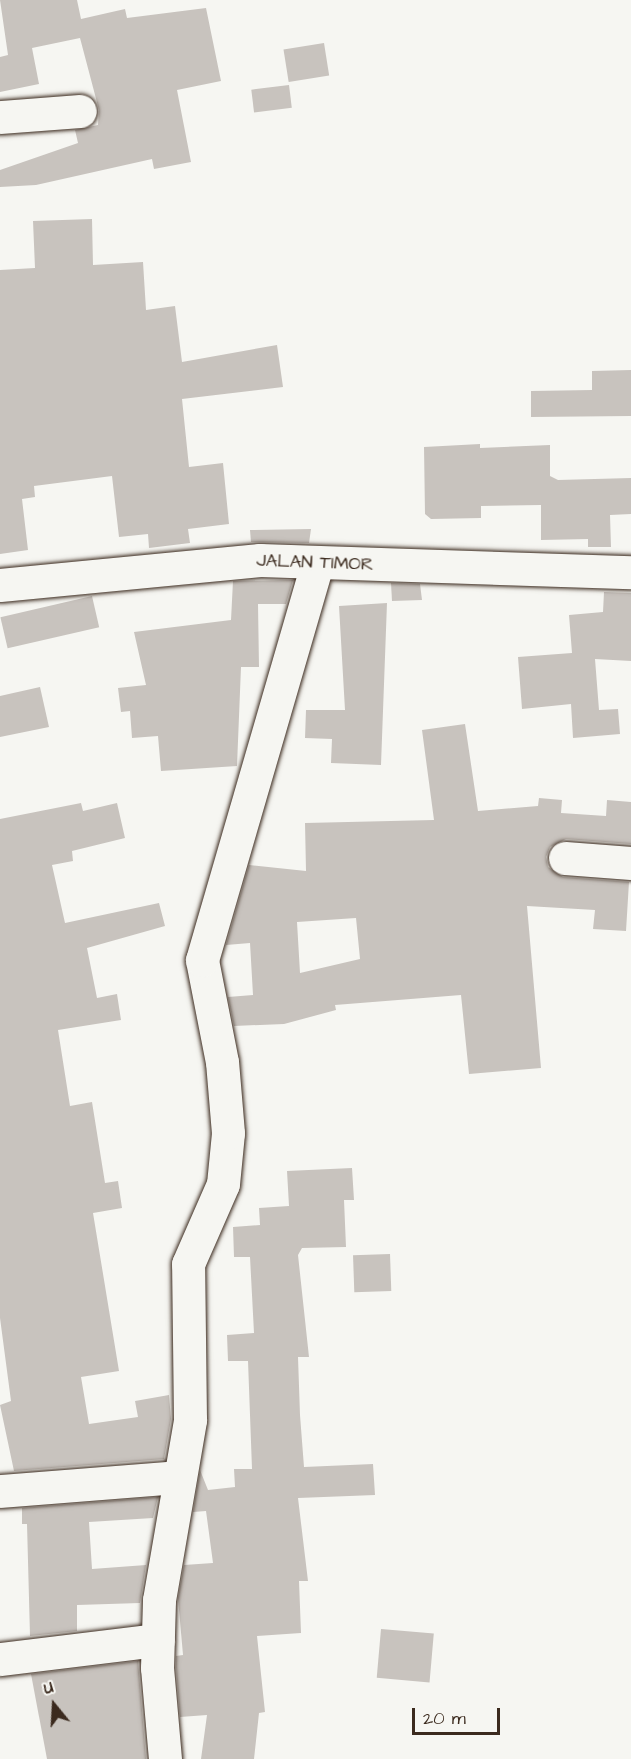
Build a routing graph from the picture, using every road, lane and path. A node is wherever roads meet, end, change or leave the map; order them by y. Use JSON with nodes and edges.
{"nodes":[{"id":1,"x":80,"y":111,"type":"dead end"},
{"id":2,"x":0,"y":117,"type":"edge"},
{"id":3,"x":312,"y":564,"type":"junction"},
{"id":4,"x":631,"y":572,"type":"edge"},
{"id":5,"x":0,"y":585,"type":"edge"},
{"id":6,"x":565,"y":858,"type":"dead end"},
{"id":7,"x":631,"y":863,"type":"edge"},
{"id":8,"x":168,"y":1477,"type":"junction"},
{"id":9,"x":0,"y":1491,"type":"edge"},
{"id":10,"x":144,"y":1642,"type":"junction"},
{"id":11,"x":0,"y":1659,"type":"edge"},
{"id":12,"x":165,"y":1759,"type":"edge"}],
"edges":[{"from":1,"to":2,"type":"street"},
{"from":3,"to":4,"type":"street","name":"JALAN TIMOR"},
{"from":3,"to":5,"type":"street","name":"JALAN TIMOR"},
{"from":3,"to":8,"type":"street"},
{"from":6,"to":7,"type":"street"},
{"from":8,"to":9,"type":"street"},
{"from":8,"to":10,"type":"street"},
{"from":10,"to":11,"type":"street"},
{"from":10,"to":12,"type":"street"}]}
